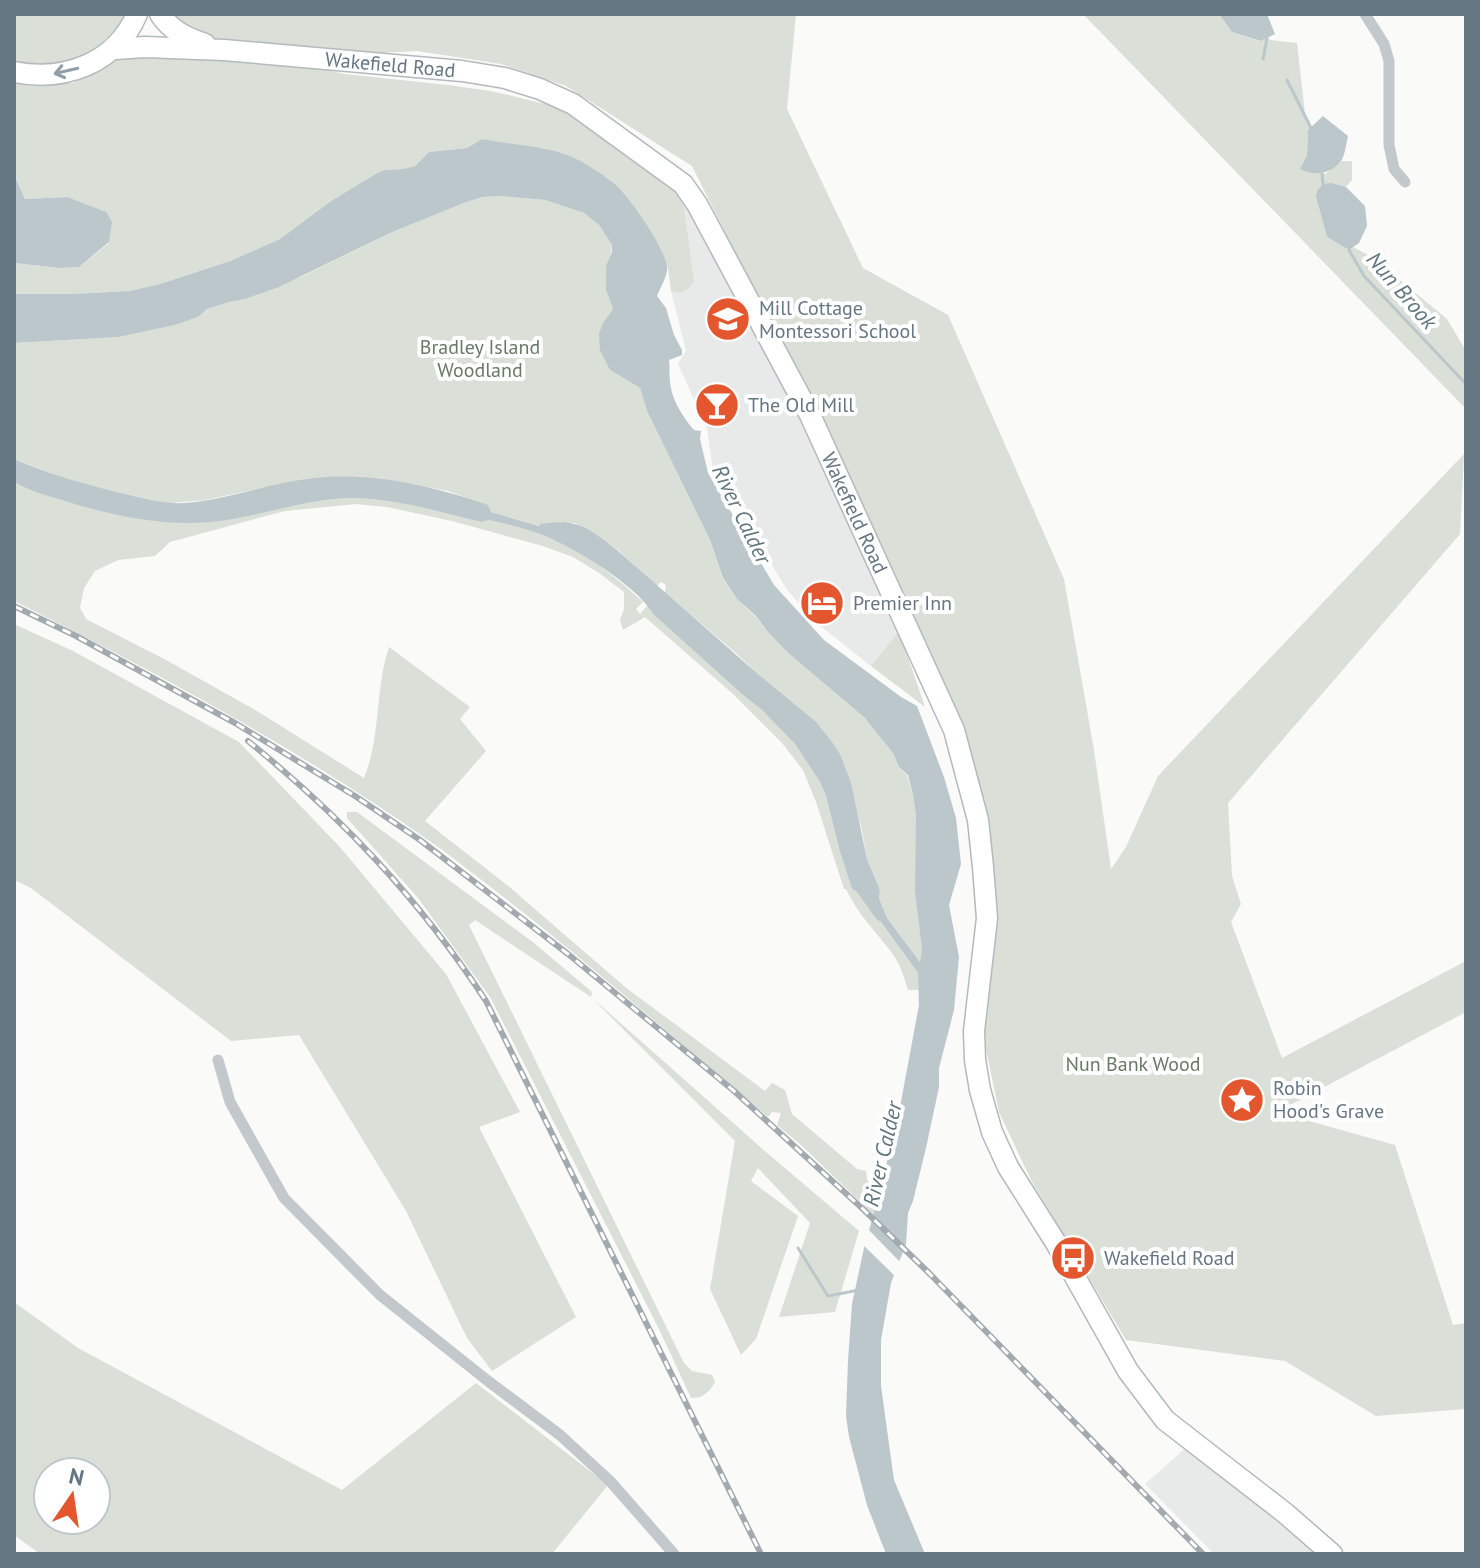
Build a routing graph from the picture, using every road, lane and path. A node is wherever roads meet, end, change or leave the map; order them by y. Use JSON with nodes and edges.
{"nodes":[{"id":1,"x":137,"y":14,"type":"edge"},
{"id":2,"x":160,"y":14,"type":"edge"},
{"id":3,"x":1365,"y":14,"type":"edge"},
{"id":4,"x":115,"y":49,"type":"junction"},
{"id":5,"x":224,"y":50,"type":"junction"},
{"id":6,"x":14,"y":72,"type":"edge"},
{"id":7,"x":1405,"y":182,"type":"dead end"},
{"id":8,"x":218,"y":1060,"type":"dead end"},
{"id":9,"x":674,"y":1554,"type":"edge"},
{"id":10,"x":1332,"y":1554,"type":"edge"}],
"edges":[{"from":1,"to":4,"type":"highway"},
{"from":2,"to":5,"type":"highway","name":"Wakefield Road"},
{"from":3,"to":7,"type":"street"},
{"from":4,"to":5,"type":"highway","name":"Wakefield Road"},
{"from":4,"to":6,"type":"highway","one_way":true},
{"from":5,"to":10,"type":"highway","name":"Wakefield Road"},
{"from":8,"to":9,"type":"street"}]}
